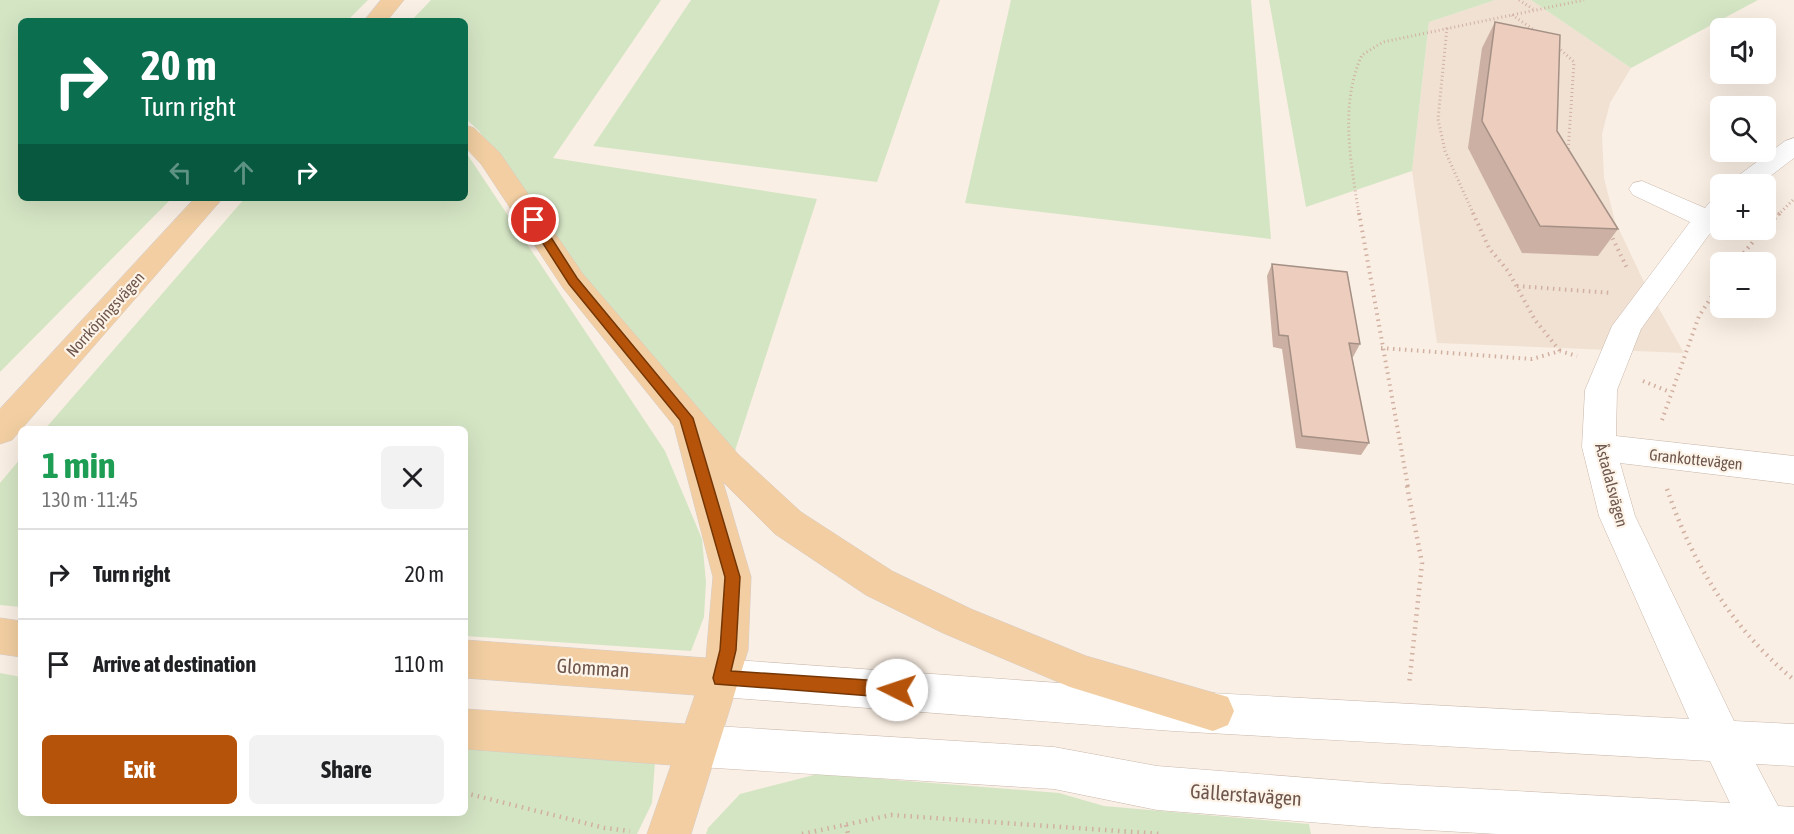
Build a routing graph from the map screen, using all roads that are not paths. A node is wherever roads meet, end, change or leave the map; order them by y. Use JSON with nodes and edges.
{"nodes":[{"id":1,"x":393,"y":0,"type":"edge"},
{"id":2,"x":378,"y":18,"type":"edge"},
{"id":3,"x":468,"y":136,"type":"edge"},
{"id":4,"x":1794,"y":146,"type":"edge"},
{"id":5,"x":1757,"y":174,"type":"edge"},
{"id":6,"x":1642,"y":189,"type":"dead end"},
{"id":7,"x":207,"y":201,"type":"edge"},
{"id":8,"x":1710,"y":213,"type":"edge"},
{"id":9,"x":1710,"y":219,"type":"edge"},
{"id":10,"x":687,"y":418,"type":"junction"},
{"id":11,"x":0,"y":431,"type":"edge"},
{"id":12,"x":1599,"y":447,"type":"junction"},
{"id":13,"x":1794,"y":470,"type":"edge"},
{"id":14,"x":0,"y":636,"type":"edge"},
{"id":15,"x":18,"y":639,"type":"edge"},
{"id":16,"x":468,"y":659,"type":"edge"},
{"id":17,"x":721,"y":678,"type":"junction"},
{"id":18,"x":1213,"y":711,"type":"junction"},
{"id":19,"x":468,"y":729,"type":"edge"},
{"id":20,"x":1721,"y":743,"type":"junction"},
{"id":21,"x":1794,"y":745,"type":"edge"},
{"id":22,"x":699,"y":746,"type":"junction"},
{"id":23,"x":1776,"y":831,"type":"edge"},
{"id":24,"x":654,"y":833,"type":"edge"}],
"edges":[{"from":1,"to":2,"type":"main road"},
{"from":3,"to":10,"type":"main road"},
{"from":4,"to":5,"type":"street"},
{"from":6,"to":8,"type":"street"},
{"from":7,"to":11,"type":"main road","name":"Norrköpingsvägen"},
{"from":9,"to":12,"type":"street","name":"Åstadalsvägen"},
{"from":10,"to":17,"type":"main road"},
{"from":10,"to":18,"type":"main road"},
{"from":12,"to":13,"type":"street","name":"Grankottevägen"},
{"from":12,"to":20,"type":"street","name":"Åstadalsvägen"},
{"from":14,"to":15,"type":"main road"},
{"from":16,"to":17,"type":"main road","name":"Glomman"},
{"from":17,"to":18,"type":"street"},
{"from":17,"to":22,"type":"main road"},
{"from":18,"to":20,"type":"street"},
{"from":19,"to":22,"type":"main road"},
{"from":20,"to":21,"type":"street"},
{"from":20,"to":23,"type":"street","name":"Åstadalsvägen"},
{"from":22,"to":23,"type":"street","name":"Gällerstavägen"},
{"from":22,"to":24,"type":"main road"}]}
